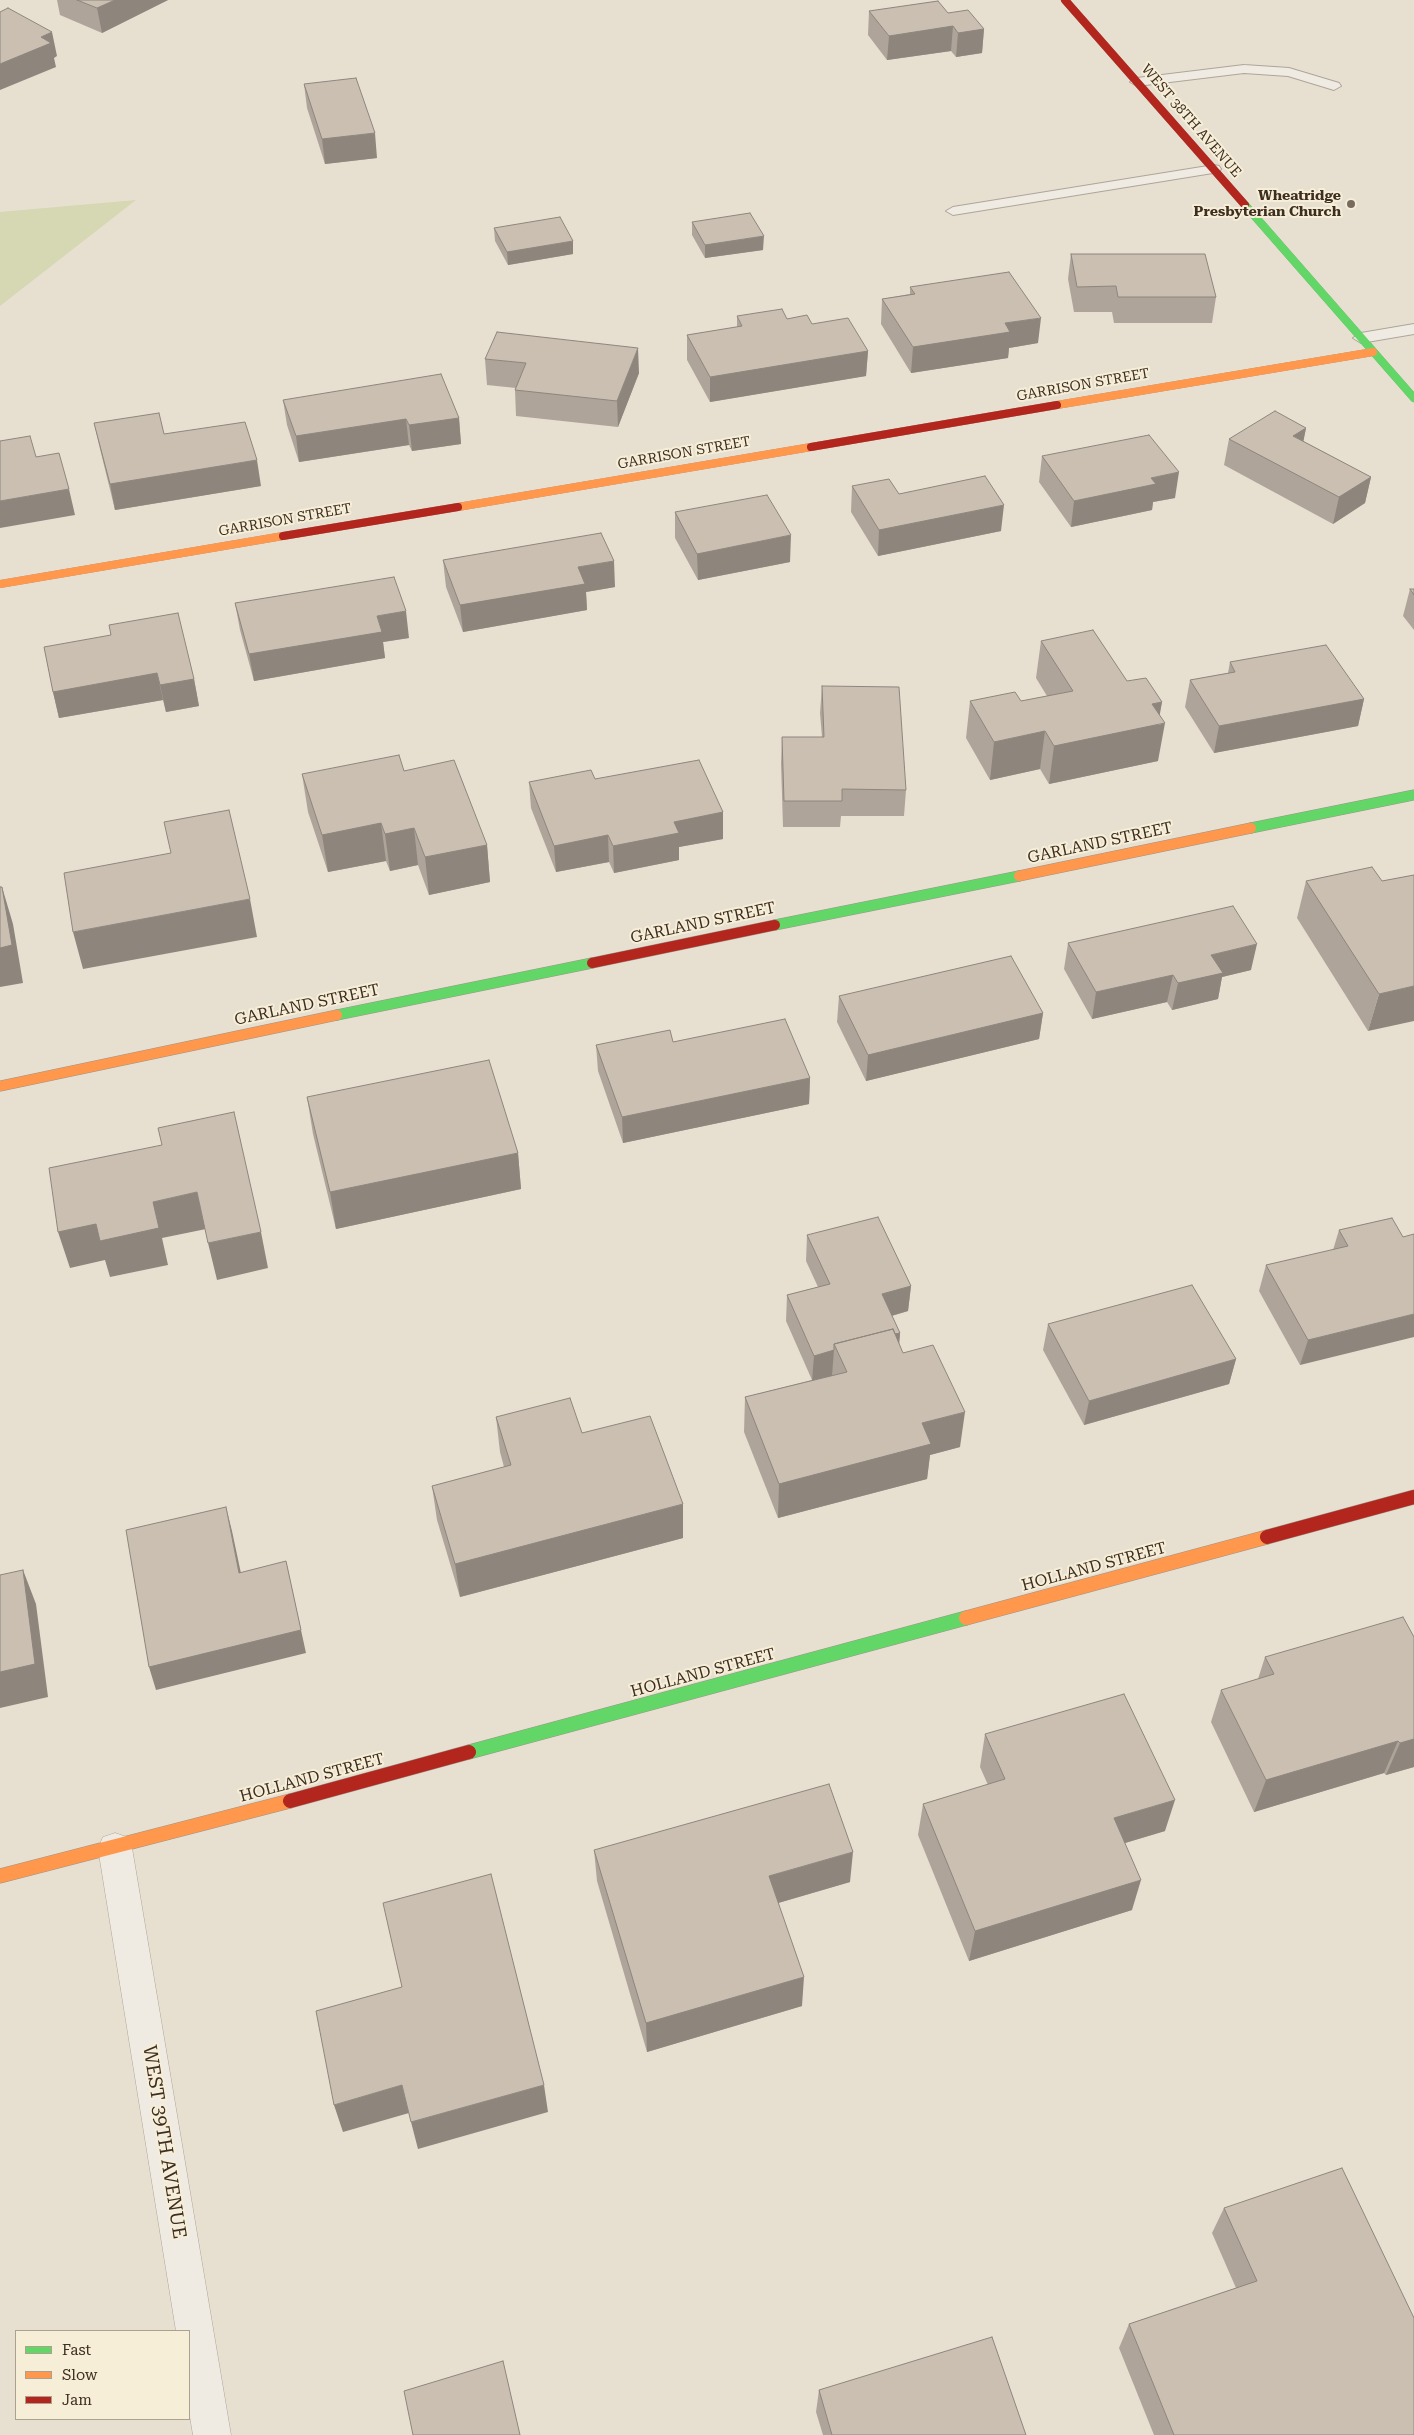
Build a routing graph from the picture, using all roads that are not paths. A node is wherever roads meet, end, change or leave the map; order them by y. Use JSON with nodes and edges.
{"nodes":[{"id":1,"x":1065,"y":0,"type":"edge"},
{"id":2,"x":1137,"y":82,"type":"junction"},
{"id":3,"x":1334,"y":86,"type":"dead end"},
{"id":4,"x":1214,"y":169,"type":"junction"},
{"id":5,"x":953,"y":211,"type":"dead end"},
{"id":6,"x":1414,"y":329,"type":"edge"},
{"id":7,"x":1361,"y":338,"type":"junction"},
{"id":8,"x":1373,"y":352,"type":"junction"},
{"id":9,"x":1414,"y":398,"type":"edge"},
{"id":10,"x":0,"y":584,"type":"edge"},
{"id":11,"x":1414,"y":795,"type":"edge"},
{"id":12,"x":0,"y":1086,"type":"edge"},
{"id":13,"x":1414,"y":1497,"type":"edge"},
{"id":14,"x":115,"y":1848,"type":"junction"},
{"id":15,"x":0,"y":1876,"type":"edge"},
{"id":16,"x":212,"y":2435,"type":"edge"}],
"edges":[{"from":1,"to":2,"type":"street","name":"WEST 38TH AVENUE"},
{"from":2,"to":3,"type":"lane"},
{"from":2,"to":4,"type":"street","name":"WEST 38TH AVENUE"},
{"from":4,"to":5,"type":"lane"},
{"from":4,"to":7,"type":"street","name":"WEST 38TH AVENUE"},
{"from":6,"to":7,"type":"lane"},
{"from":7,"to":8,"type":"street","name":"WEST 38TH AVENUE"},
{"from":8,"to":9,"type":"street","name":"WEST 38TH AVENUE"},
{"from":8,"to":10,"type":"street","name":"GARRISON STREET"},
{"from":11,"to":12,"type":"street","name":"GARLAND STREET"},
{"from":13,"to":14,"type":"street","name":"HOLLAND STREET"},
{"from":14,"to":15,"type":"street","name":"HOLLAND STREET"},
{"from":14,"to":16,"type":"street","name":"WEST 39TH AVENUE"}]}
